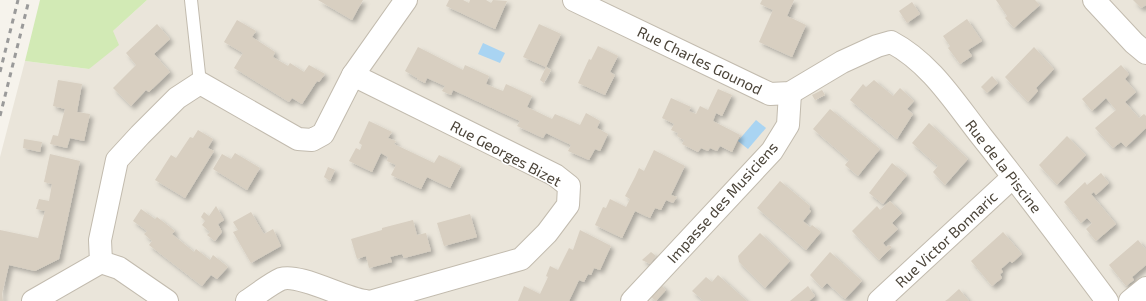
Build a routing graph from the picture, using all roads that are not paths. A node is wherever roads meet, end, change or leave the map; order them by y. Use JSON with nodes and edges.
{"nodes":[{"id":1,"x":191,"y":0,"type":"edge"},
{"id":2,"x":406,"y":0,"type":"edge"},
{"id":3,"x":574,"y":0,"type":"edge"},
{"id":4,"x":1094,"y":0,"type":"edge"},
{"id":5,"x":891,"y":42,"type":"joint"},
{"id":6,"x":1146,"y":53,"type":"edge"},
{"id":7,"x":353,"y":76,"type":"junction"},
{"id":8,"x":200,"y":83,"type":"junction"},
{"id":9,"x":790,"y":93,"type":"junction"},
{"id":10,"x":1013,"y":177,"type":"junction"},
{"id":11,"x":102,"y":262,"type":"junction"},
{"id":12,"x":1146,"y":288,"type":"edge"},
{"id":13,"x":33,"y":301,"type":"edge"},
{"id":14,"x":167,"y":301,"type":"edge"},
{"id":15,"x":247,"y":301,"type":"edge"},
{"id":16,"x":365,"y":301,"type":"edge"},
{"id":17,"x":373,"y":301,"type":"edge"},
{"id":18,"x":632,"y":301,"type":"edge"},
{"id":19,"x":879,"y":301,"type":"edge"},
{"id":20,"x":1107,"y":301,"type":"edge"},
{"id":21,"x":1130,"y":301,"type":"edge"}],
"edges":[{"from":1,"to":8,"type":"lane"},
{"from":2,"to":7,"type":"street"},
{"from":3,"to":9,"type":"street","name":"Rue Charles Gounod"},
{"from":4,"to":6,"type":"street"},
{"from":5,"to":9,"type":"street","name":"Rue Charles Gounod"},
{"from":5,"to":10,"type":"street","name":"Rue de la Piscine"},
{"from":7,"to":8,"type":"street"},
{"from":7,"to":17,"type":"street","name":"Rue Georges Bizet"},
{"from":8,"to":11,"type":"street"},
{"from":9,"to":18,"type":"street","name":"Impasse des Musiciens"},
{"from":10,"to":19,"type":"street","name":"Rue Victor Bonnaric"},
{"from":10,"to":20,"type":"street","name":"Rue de la Piscine"},
{"from":11,"to":13,"type":"street"},
{"from":11,"to":14,"type":"street"},
{"from":12,"to":21,"type":"street"},
{"from":15,"to":16,"type":"street"}]}
